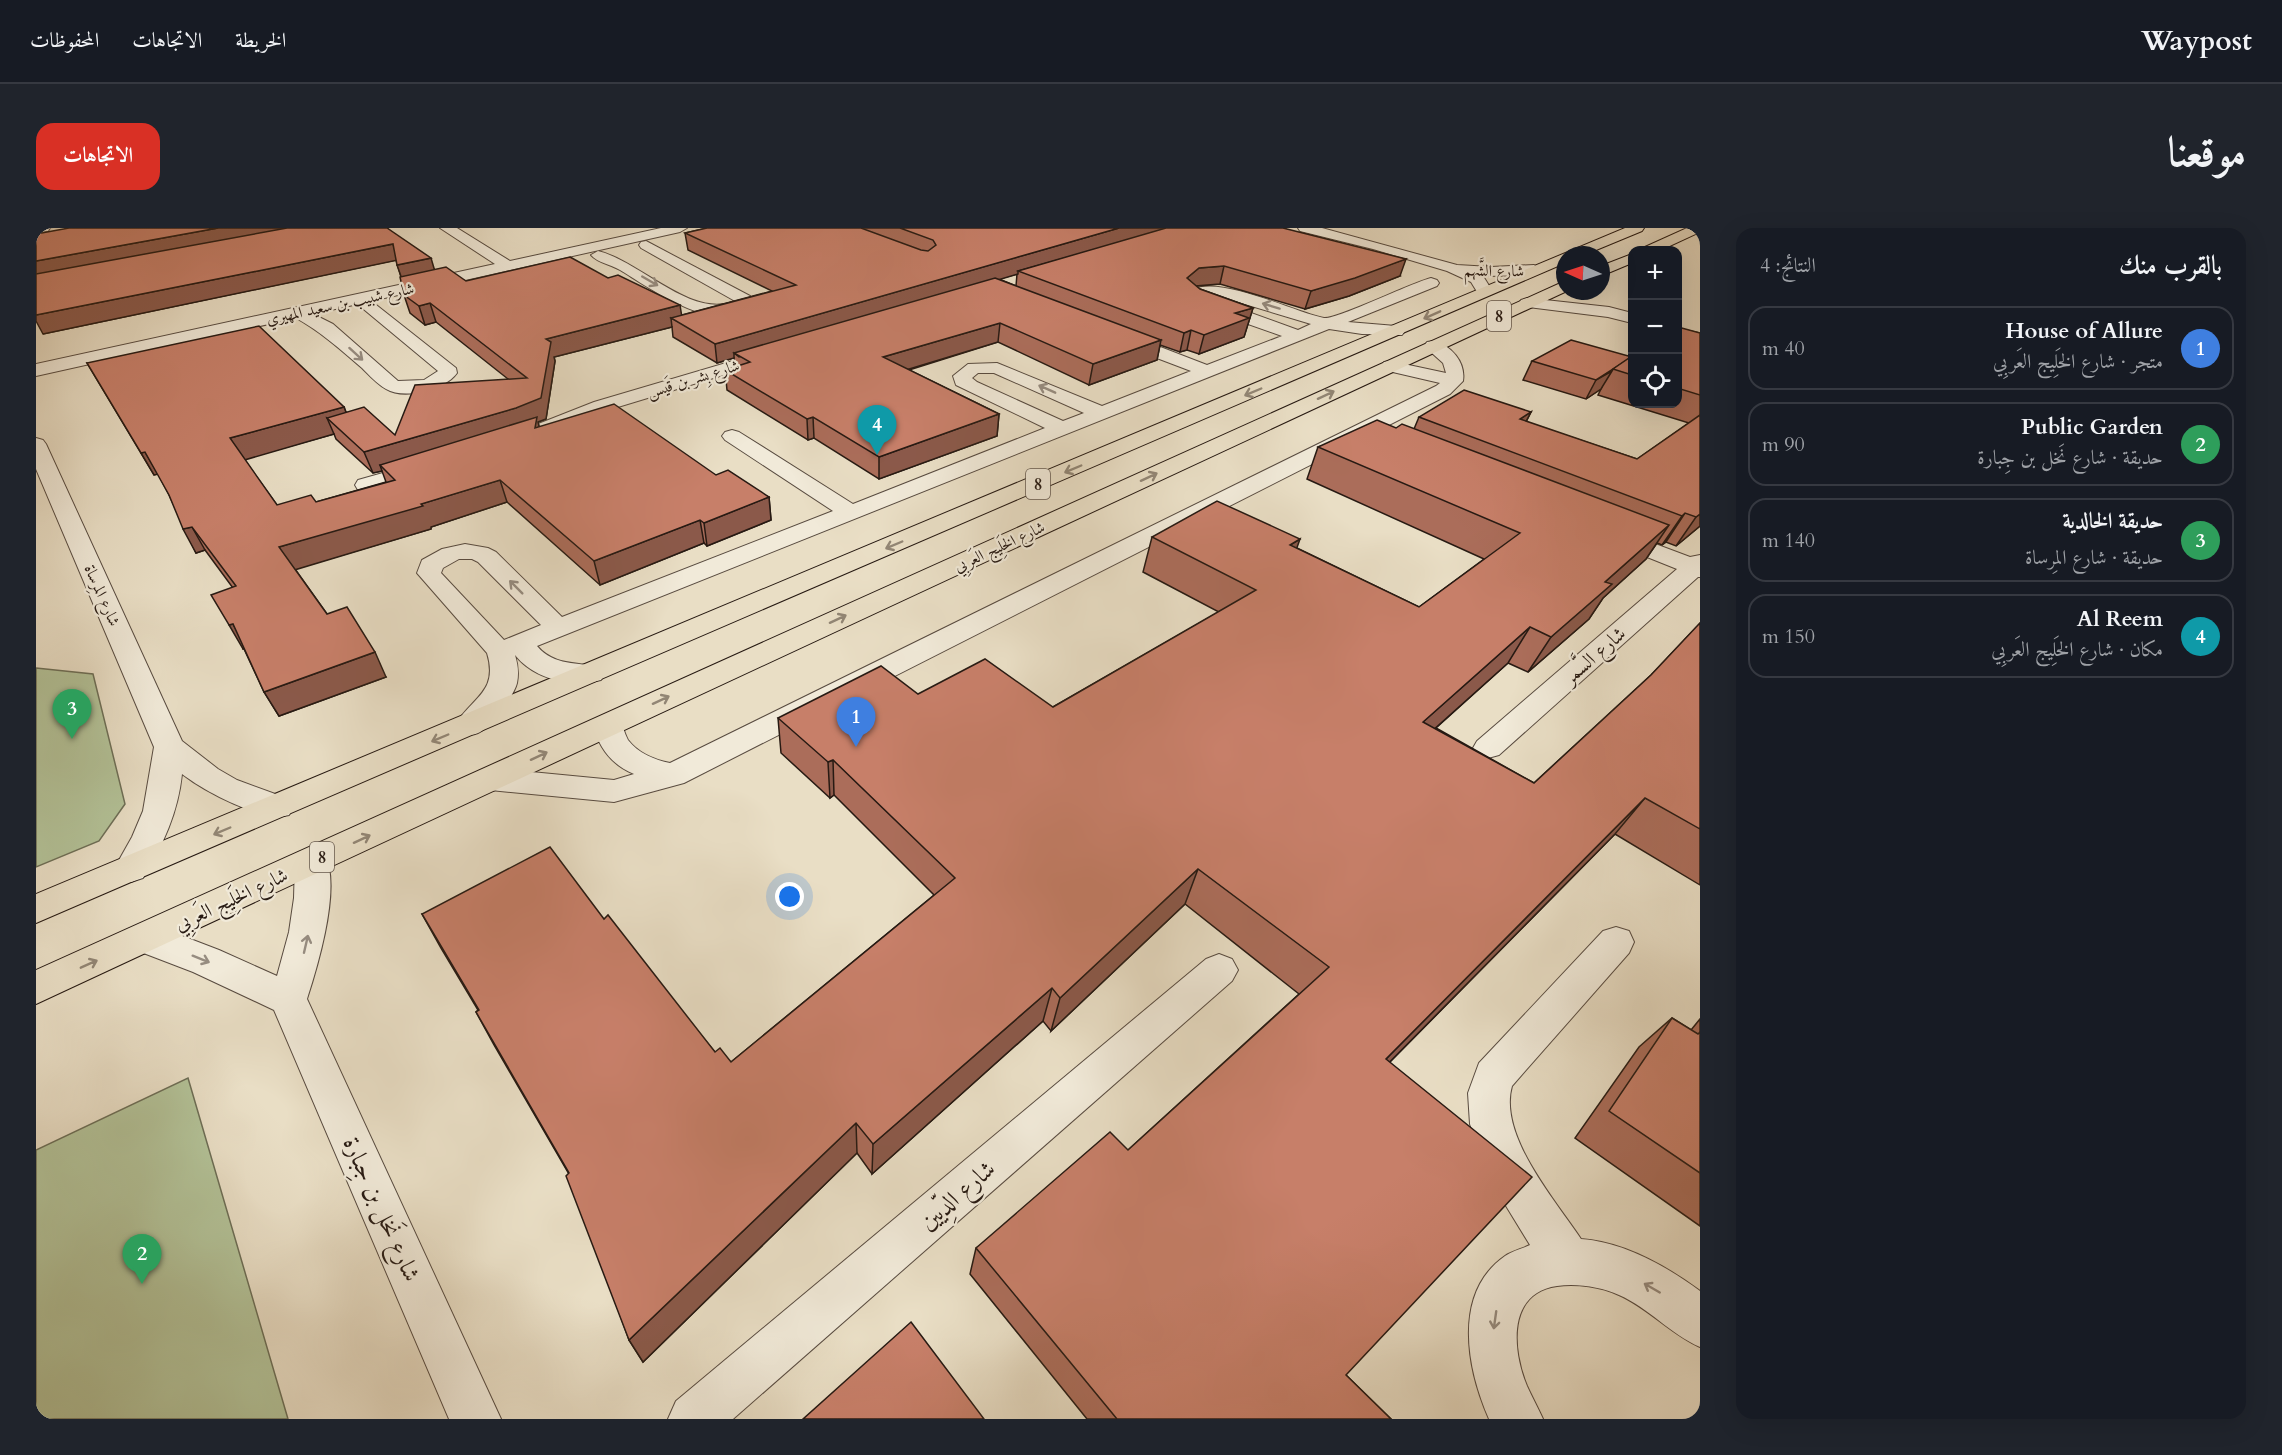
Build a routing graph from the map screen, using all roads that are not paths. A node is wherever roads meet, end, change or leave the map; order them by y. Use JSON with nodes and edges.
{"nodes":[{"id":1,"x":43,"y":228,"type":"edge"},
{"id":2,"x":447,"y":228,"type":"edge"},
{"id":3,"x":634,"y":228,"type":"edge"},
{"id":4,"x":680,"y":228,"type":"edge"},
{"id":5,"x":1305,"y":228,"type":"edge"},
{"id":6,"x":1637,"y":228,"type":"edge"},
{"id":7,"x":1698,"y":228,"type":"edge"},
{"id":8,"x":36,"y":229,"type":"edge"},
{"id":9,"x":1286,"y":231,"type":"edge"},
{"id":10,"x":699,"y":232,"type":"edge"},
{"id":11,"x":1700,"y":238,"type":"edge"},
{"id":12,"x":1669,"y":242,"type":"junction"},
{"id":13,"x":646,"y":244,"type":"junction"},
{"id":14,"x":1370,"y":244,"type":"junction"},
{"id":15,"x":1593,"y":246,"type":"edge"},
{"id":16,"x":1660,"y":246,"type":"edge"},
{"id":17,"x":1353,"y":249,"type":"junction"},
{"id":18,"x":1401,"y":253,"type":"junction"},
{"id":19,"x":598,"y":255,"type":"junction"},
{"id":20,"x":1628,"y":260,"type":"edge"},
{"id":21,"x":1556,"y":261,"type":"edge"},
{"id":22,"x":502,"y":262,"type":"junction"},
{"id":23,"x":1610,"y":267,"type":"edge"},
{"id":24,"x":1454,"y":269,"type":"junction"},
{"id":25,"x":1534,"y":270,"type":"junction"},
{"id":26,"x":1431,"y":283,"type":"dead end"},
{"id":27,"x":1485,"y":291,"type":"junction"},
{"id":28,"x":1556,"y":292,"type":"edge"},
{"id":29,"x":1588,"y":300,"type":"edge"},
{"id":30,"x":1527,"y":303,"type":"junction"},
{"id":31,"x":369,"y":307,"type":"junction"},
{"id":32,"x":1609,"y":312,"type":"junction"},
{"id":33,"x":303,"y":316,"type":"junction"},
{"id":34,"x":1628,"y":317,"type":"edge"},
{"id":35,"x":1327,"y":324,"type":"junction"},
{"id":36,"x":1396,"y":331,"type":"junction"},
{"id":37,"x":1104,"y":332,"type":"edge"},
{"id":38,"x":1297,"y":335,"type":"junction"},
{"id":39,"x":1433,"y":346,"type":"junction"},
{"id":40,"x":791,"y":349,"type":"edge"},
{"id":41,"x":1348,"y":352,"type":"junction"},
{"id":42,"x":36,"y":356,"type":"edge"},
{"id":43,"x":62,"y":364,"type":"junction"},
{"id":44,"x":1390,"y":366,"type":"junction"},
{"id":45,"x":102,"y":367,"type":"edge"},
{"id":46,"x":36,"y":370,"type":"edge"},
{"id":47,"x":1206,"y":371,"type":"junction"},
{"id":48,"x":1455,"y":376,"type":"junction"},
{"id":49,"x":36,"y":380,"type":"edge"},
{"id":50,"x":1101,"y":413,"type":"junction"},
{"id":51,"x":1061,"y":429,"type":"junction"},
{"id":52,"x":732,"y":436,"type":"dead end"},
{"id":53,"x":518,"y":438,"type":"edge"},
{"id":54,"x":36,"y":444,"type":"edge"},
{"id":55,"x":442,"y":462,"type":"edge"},
{"id":56,"x":366,"y":485,"type":"edge"},
{"id":57,"x":850,"y":512,"type":"junction"},
{"id":58,"x":1585,"y":525,"type":"edge"},
{"id":59,"x":1698,"y":567,"type":"edge"},
{"id":60,"x":558,"y":628,"type":"junction"},
{"id":61,"x":511,"y":647,"type":"junction"},
{"id":62,"x":591,"y":674,"type":"junction"},
{"id":63,"x":470,"y":725,"type":"junction"},
{"id":64,"x":608,"y":725,"type":"junction"},
{"id":65,"x":169,"y":747,"type":"junction"},
{"id":66,"x":1488,"y":748,"type":"dead end"},
{"id":67,"x":673,"y":775,"type":"junction"},
{"id":68,"x":490,"y":779,"type":"junction"},
{"id":69,"x":278,"y":807,"type":"junction"},
{"id":70,"x":312,"y":862,"type":"junction"},
{"id":71,"x":131,"y":869,"type":"junction"},
{"id":72,"x":36,"y":909,"type":"edge"},
{"id":73,"x":146,"y":938,"type":"junction"},
{"id":74,"x":1616,"y":942,"type":"dead end"},
{"id":75,"x":1219,"y":970,"type":"dead end"},
{"id":76,"x":36,"y":988,"type":"edge"},
{"id":77,"x":288,"y":999,"type":"junction"},
{"id":78,"x":1567,"y":1260,"type":"junction"},
{"id":79,"x":1700,"y":1322,"type":"edge"},
{"id":80,"x":475,"y":1419,"type":"edge"},
{"id":81,"x":694,"y":1419,"type":"edge"},
{"id":82,"x":1517,"y":1419,"type":"edge"}],
"edges":[{"from":1,"to":8,"type":"street"},
{"from":2,"to":22,"type":"street"},
{"from":3,"to":22,"type":"street","name":"شارع شبيب بن سعيد المهيري"},
{"from":4,"to":22,"type":"street","name":"شارع شبيب بن سعيد المهيري"},
{"from":5,"to":14,"type":"street","name":"شارع الشَّهم"},
{"from":6,"to":15,"type":"highway"},
{"from":7,"to":12,"type":"highway"},
{"from":9,"to":17,"type":"street"},
{"from":10,"to":13,"type":"street"},
{"from":11,"to":12,"type":"highway"},
{"from":12,"to":16,"type":"highway"},
{"from":13,"to":19,"type":"street"},
{"from":19,"to":13,"type":"street","one_way":true},
{"from":14,"to":17,"type":"street"},
{"from":14,"to":18,"type":"street","name":"شارع الشَّهم"},
{"from":17,"to":18,"type":"street"},
{"from":18,"to":24,"type":"street","name":"شارع الشَّهم"},
{"from":19,"to":31,"type":"street"},
{"from":20,"to":23,"type":"highway"},
{"from":21,"to":25,"type":"highway","number":"8"},
{"from":22,"to":33,"type":"street","name":"شارع شبيب بن سعيد المهيري"},
{"from":22,"to":42,"type":"street","name":"شارع شبيب بن سعيد المهيري"},
{"from":24,"to":25,"type":"street","name":"شارع الشَّهم"},
{"from":24,"to":27,"type":"street","name":"شارع الشَّهم"},
{"from":25,"to":27,"type":"highway","number":"8"},
{"from":26,"to":35,"type":"street"},
{"from":27,"to":36,"type":"highway","number":"8","one_way":true},
{"from":28,"to":30,"type":"highway","name":"شارع الخَلِيج العَربِي","number":"8"},
{"from":29,"to":32,"type":"street"},
{"from":30,"to":32,"type":"street"},
{"from":30,"to":39,"type":"highway","name":"شارع الخَلِيج العَربِي","number":"8"},
{"from":31,"to":33,"type":"street"},
{"from":33,"to":31,"type":"street","name":"شارع شبيب بن سعيد المهيري","one_way":true},
{"from":32,"to":34,"type":"street"},
{"from":33,"to":43,"type":"street","name":"شارع شبيب بن سعيد المهيري"},
{"from":33,"to":45,"type":"street"},
{"from":35,"to":36,"type":"street"},
{"from":35,"to":38,"type":"street"},
{"from":35,"to":38,"type":"street","one_way":true},
{"from":35,"to":41,"type":"street"},
{"from":36,"to":41,"type":"highway","number":"8"},
{"from":37,"to":47,"type":"street"},
{"from":38,"to":47,"type":"street"},
{"from":39,"to":44,"type":"highway","name":"شارع الخَلِيج العَربِي","number":"8"},
{"from":39,"to":48,"type":"street"},
{"from":40,"to":53,"type":"street","name":"شارع بِشر بن قَيس"},
{"from":41,"to":62,"type":"highway","number":"8","one_way":true},
{"from":43,"to":46,"type":"street","name":"شارع شبيب بن سعيد المهيري"},
{"from":43,"to":49,"type":"street"},
{"from":44,"to":48,"type":"street"},
{"from":64,"to":44,"type":"highway","name":"شارع الخَلِيج العَربِي","number":"8","one_way":true},
{"from":47,"to":50,"type":"street"},
{"from":48,"to":67,"type":"street"},
{"from":50,"to":51,"type":"street"},
{"from":50,"to":51,"type":"street","one_way":true},
{"from":51,"to":57,"type":"street"},
{"from":52,"to":57,"type":"street"},
{"from":54,"to":65,"type":"street","name":"شارع المِرساة"},
{"from":55,"to":56,"type":"street"},
{"from":57,"to":60,"type":"street"},
{"from":58,"to":59,"type":"street"},
{"from":59,"to":66,"type":"street","name":"شارع السَّمر"},
{"from":60,"to":61,"type":"street"},
{"from":60,"to":61,"type":"street","one_way":true},
{"from":61,"to":62,"type":"street"},
{"from":61,"to":63,"type":"street"},
{"from":62,"to":63,"type":"highway","number":"8"},
{"from":63,"to":69,"type":"highway","number":"8","one_way":true},
{"from":64,"to":67,"type":"street"},
{"from":68,"to":64,"type":"highway","name":"شارع الخَلِيج العَربِي","number":"8","one_way":true},
{"from":65,"to":69,"type":"street","name":"شارع المِرساة"},
{"from":65,"to":71,"type":"street","name":"شارع المِرساة"},
{"from":67,"to":68,"type":"street"},
{"from":70,"to":68,"type":"highway","name":"شارع الخَلِيج العَربِي","number":"8","one_way":true},
{"from":69,"to":71,"type":"highway","number":"8","one_way":true},
{"from":70,"to":73,"type":"highway","name":"شارع الخَلِيج العَربِي","number":"8"},
{"from":77,"to":70,"type":"street","one_way":true},
{"from":71,"to":72,"type":"highway","number":"8"},
{"from":76,"to":73,"type":"highway","name":"شارع الخَلِيج العَربِي","number":"8","one_way":true},
{"from":73,"to":77,"type":"street","one_way":true},
{"from":74,"to":78,"type":"street"},
{"from":75,"to":81,"type":"street","name":"شارع الدِّيين"},
{"from":77,"to":80,"type":"street","name":"شارع نَخل بن جِبارة"},
{"from":79,"to":78,"type":"street","one_way":true},
{"from":78,"to":82,"type":"street","one_way":true}]}
